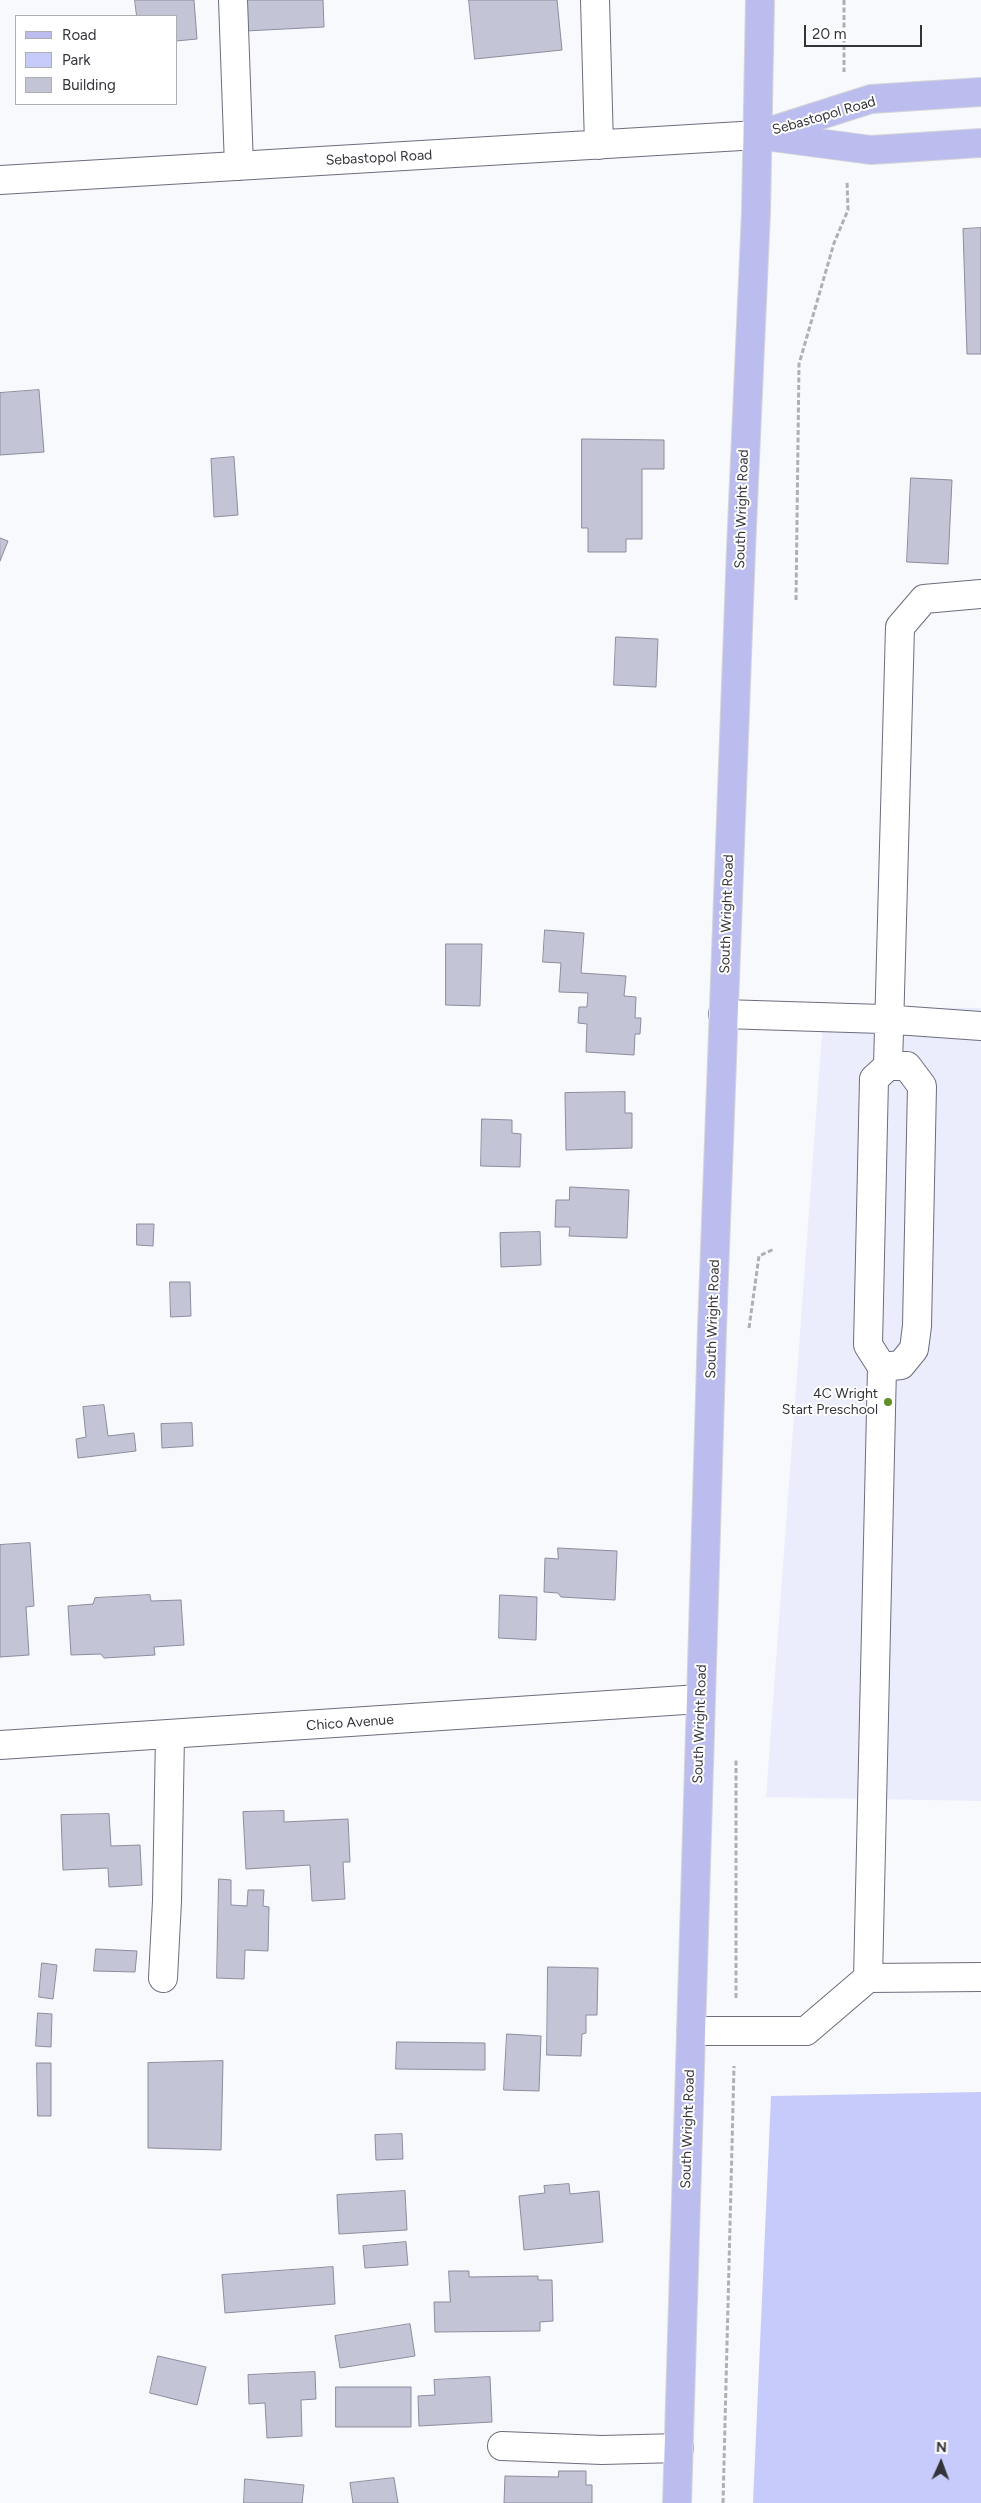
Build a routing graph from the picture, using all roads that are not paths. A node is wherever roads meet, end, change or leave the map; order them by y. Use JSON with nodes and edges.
{"nodes":[{"id":1,"x":233,"y":0,"type":"edge"},
{"id":2,"x":595,"y":0,"type":"edge"},
{"id":3,"x":760,"y":0,"type":"edge"},
{"id":4,"x":981,"y":92,"type":"edge"},
{"id":5,"x":758,"y":135,"type":"junction"},
{"id":6,"x":981,"y":143,"type":"edge"},
{"id":7,"x":599,"y":145,"type":"junction"},
{"id":8,"x":239,"y":166,"type":"junction"},
{"id":9,"x":0,"y":180,"type":"edge"},
{"id":10,"x":981,"y":594,"type":"edge"},
{"id":11,"x":723,"y":1014,"type":"junction"},
{"id":12,"x":889,"y":1020,"type":"junction"},
{"id":13,"x":981,"y":1026,"type":"edge"},
{"id":14,"x":888,"y":1066,"type":"junction"},
{"id":15,"x":882,"y":1367,"type":"junction"},
{"id":16,"x":700,"y":1699,"type":"junction"},
{"id":17,"x":170,"y":1735,"type":"junction"},
{"id":18,"x":0,"y":1746,"type":"edge"},
{"id":19,"x":981,"y":1977,"type":"edge"},
{"id":20,"x":163,"y":1978,"type":"dead end"},
{"id":21,"x":868,"y":1978,"type":"junction"},
{"id":22,"x":691,"y":2032,"type":"junction"},
{"id":23,"x":502,"y":2446,"type":"dead end"},
{"id":24,"x":679,"y":2448,"type":"junction"},
{"id":25,"x":677,"y":2503,"type":"edge"}],
"edges":[{"from":1,"to":8,"type":"street"},
{"from":2,"to":7,"type":"street"},
{"from":3,"to":5,"type":"main road","name":"South Wright Road"},
{"from":4,"to":5,"type":"main road","name":"Sebastopol Road"},
{"from":5,"to":6,"type":"main road","name":"Sebastopol Road"},
{"from":5,"to":7,"type":"street","name":"Sebastopol Road"},
{"from":5,"to":11,"type":"main road","name":"South Wright Road"},
{"from":7,"to":8,"type":"street","name":"Sebastopol Road"},
{"from":8,"to":9,"type":"street","name":"Sebastopol Road"},
{"from":10,"to":12,"type":"street"},
{"from":11,"to":12,"type":"street"},
{"from":11,"to":16,"type":"main road","name":"South Wright Road"},
{"from":12,"to":13,"type":"street"},
{"from":12,"to":14,"type":"street"},
{"from":14,"to":15,"type":"street"},
{"from":14,"to":15,"type":"street"},
{"from":15,"to":21,"type":"street"},
{"from":16,"to":17,"type":"street","name":"Chico Avenue"},
{"from":16,"to":22,"type":"main road","name":"South Wright Road"},
{"from":17,"to":18,"type":"street","name":"Chico Avenue"},
{"from":17,"to":20,"type":"street"},
{"from":19,"to":21,"type":"street"},
{"from":21,"to":22,"type":"street"},
{"from":22,"to":24,"type":"main road","name":"South Wright Road"},
{"from":23,"to":24,"type":"street"},
{"from":24,"to":25,"type":"main road","name":"South Wright Road"}]}
